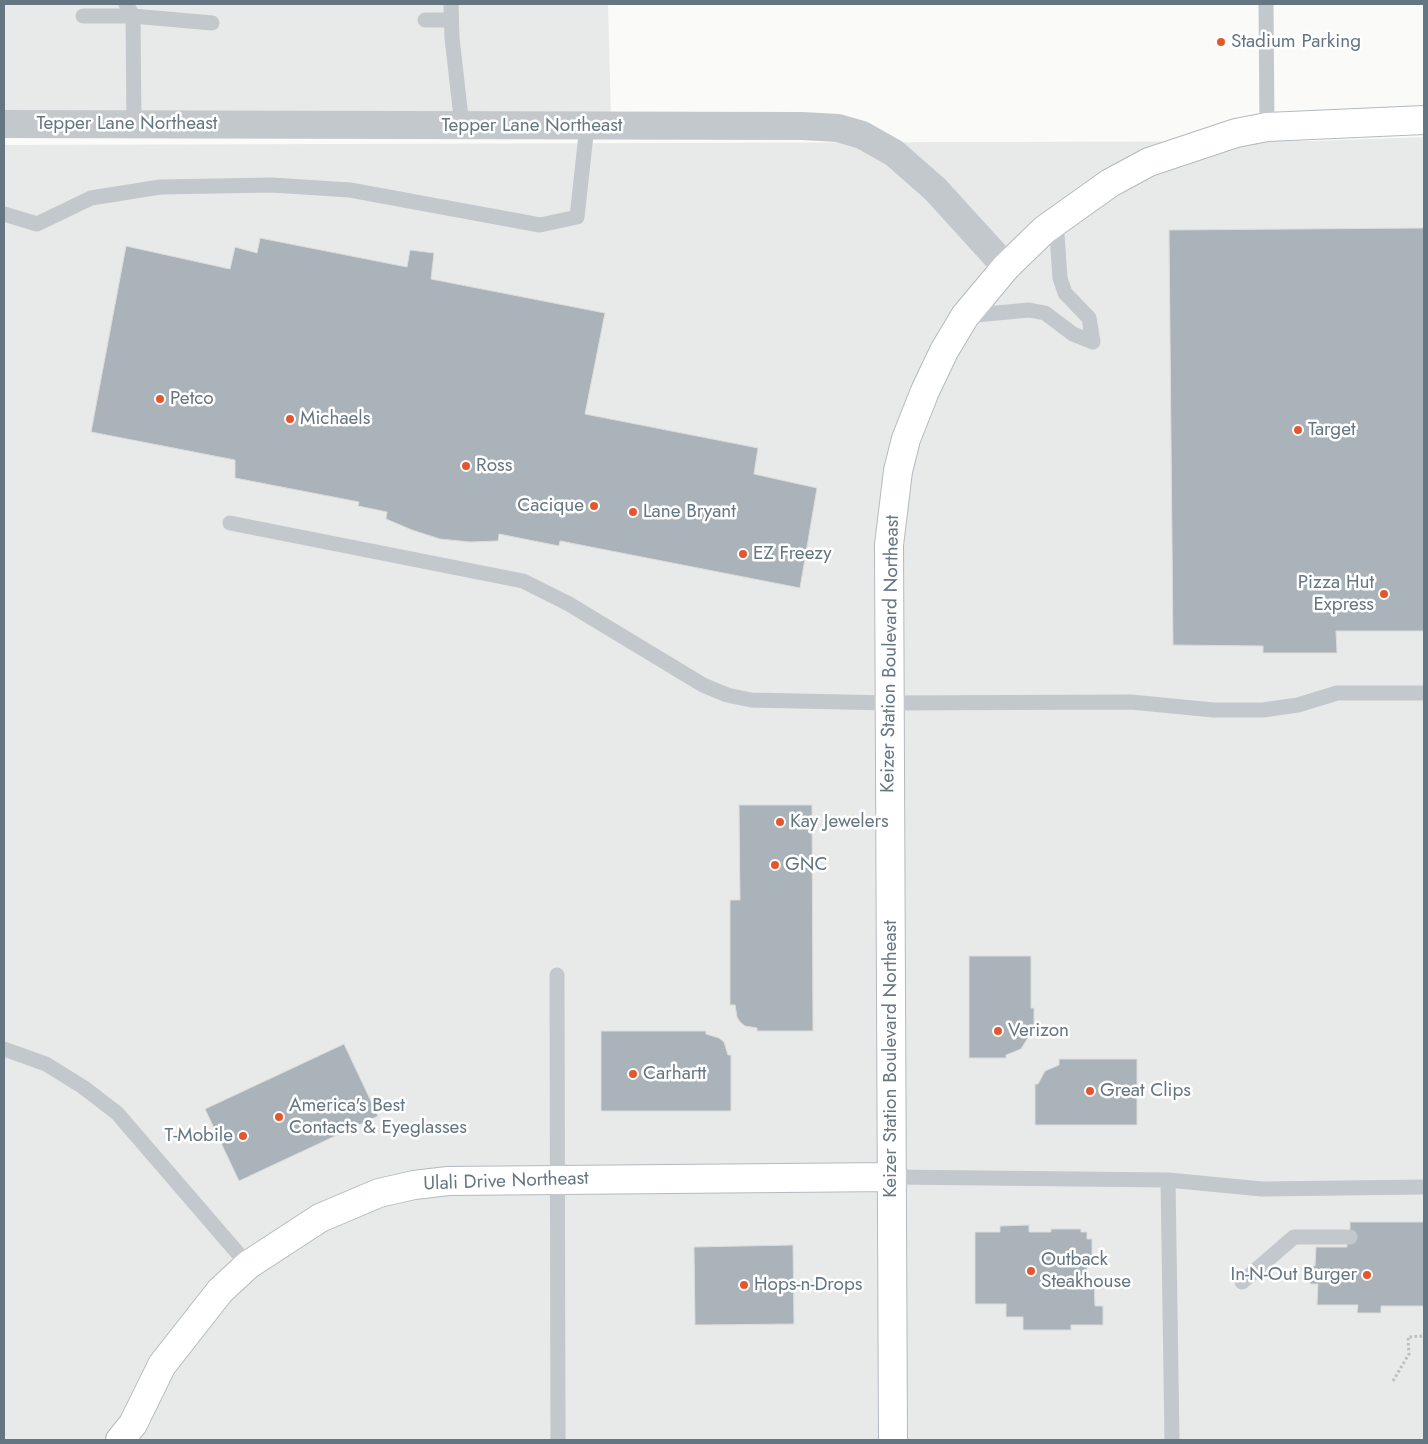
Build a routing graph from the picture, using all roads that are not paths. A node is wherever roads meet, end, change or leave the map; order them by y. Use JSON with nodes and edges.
{"nodes":[{"id":1,"x":451,"y":4,"type":"edge"},
{"id":2,"x":1266,"y":4,"type":"edge"},
{"id":3,"x":129,"y":10,"type":"edge"},
{"id":4,"x":83,"y":16,"type":"dead end"},
{"id":5,"x":424,"y":20,"type":"dead end"},
{"id":6,"x":451,"y":20,"type":"junction"},
{"id":7,"x":212,"y":23,"type":"dead end"},
{"id":8,"x":1424,"y":120,"type":"edge"},
{"id":9,"x":4,"y":124,"type":"edge"},
{"id":10,"x":134,"y":124,"type":"junction"},
{"id":11,"x":462,"y":126,"type":"junction"},
{"id":12,"x":587,"y":126,"type":"junction"},
{"id":13,"x":1267,"y":127,"type":"junction"},
{"id":14,"x":4,"y":214,"type":"edge"},
{"id":15,"x":1056,"y":220,"type":"junction"},
{"id":16,"x":1006,"y":267,"type":"junction"},
{"id":17,"x":965,"y":316,"type":"junction"},
{"id":18,"x":230,"y":523,"type":"dead end"},
{"id":19,"x":1424,"y":693,"type":"edge"},
{"id":20,"x":889,"y":703,"type":"junction"},
{"id":21,"x":557,"y":975,"type":"dead end"},
{"id":22,"x":4,"y":1049,"type":"edge"},
{"id":23,"x":892,"y":1177,"type":"junction"},
{"id":24,"x":558,"y":1180,"type":"junction"},
{"id":25,"x":1168,"y":1180,"type":"junction"},
{"id":26,"x":1424,"y":1187,"type":"edge"},
{"id":27,"x":1350,"y":1237,"type":"dead end"},
{"id":28,"x":248,"y":1265,"type":"junction"},
{"id":29,"x":1242,"y":1282,"type":"dead end"},
{"id":30,"x":129,"y":1435,"type":"edge"},
{"id":31,"x":558,"y":1440,"type":"edge"},
{"id":32,"x":893,"y":1440,"type":"edge"},
{"id":33,"x":1172,"y":1440,"type":"edge"}],
"edges":[{"from":1,"to":6,"type":"lane"},
{"from":2,"to":13,"type":"lane"},
{"from":3,"to":4,"type":"lane"},
{"from":3,"to":7,"type":"lane"},
{"from":3,"to":10,"type":"lane"},
{"from":5,"to":6,"type":"lane"},
{"from":6,"to":11,"type":"lane"},
{"from":8,"to":13,"type":"main road","name":"Keizer Station Boulevard Northeast"},
{"from":9,"to":10,"type":"street","name":"Tepper Lane Northeast"},
{"from":10,"to":11,"type":"street","name":"Tepper Lane Northeast"},
{"from":11,"to":12,"type":"street","name":"Tepper Lane Northeast"},
{"from":12,"to":14,"type":"lane"},
{"from":12,"to":16,"type":"street","name":"Tepper Lane Northeast"},
{"from":13,"to":15,"type":"main road","name":"Keizer Station Boulevard Northeast"},
{"from":15,"to":16,"type":"main road","name":"Keizer Station Boulevard Northeast"},
{"from":15,"to":17,"type":"lane"},
{"from":16,"to":17,"type":"main road","name":"Keizer Station Boulevard Northeast"},
{"from":17,"to":20,"type":"main road","name":"Keizer Station Boulevard Northeast"},
{"from":18,"to":20,"type":"lane"},
{"from":19,"to":20,"type":"lane"},
{"from":20,"to":23,"type":"main road","name":"Keizer Station Boulevard Northeast"},
{"from":21,"to":24,"type":"lane"},
{"from":22,"to":28,"type":"lane"},
{"from":23,"to":24,"type":"main road","name":"Ulali Drive Northeast"},
{"from":23,"to":25,"type":"lane"},
{"from":23,"to":32,"type":"main road","name":"Keizer Station Boulevard Northeast"},
{"from":24,"to":28,"type":"main road","name":"Ulali Drive Northeast"},
{"from":24,"to":31,"type":"lane"},
{"from":25,"to":26,"type":"lane"},
{"from":25,"to":33,"type":"lane"},
{"from":27,"to":29,"type":"lane"},
{"from":28,"to":30,"type":"main road","name":"Ulali Drive Northeast"}]}
